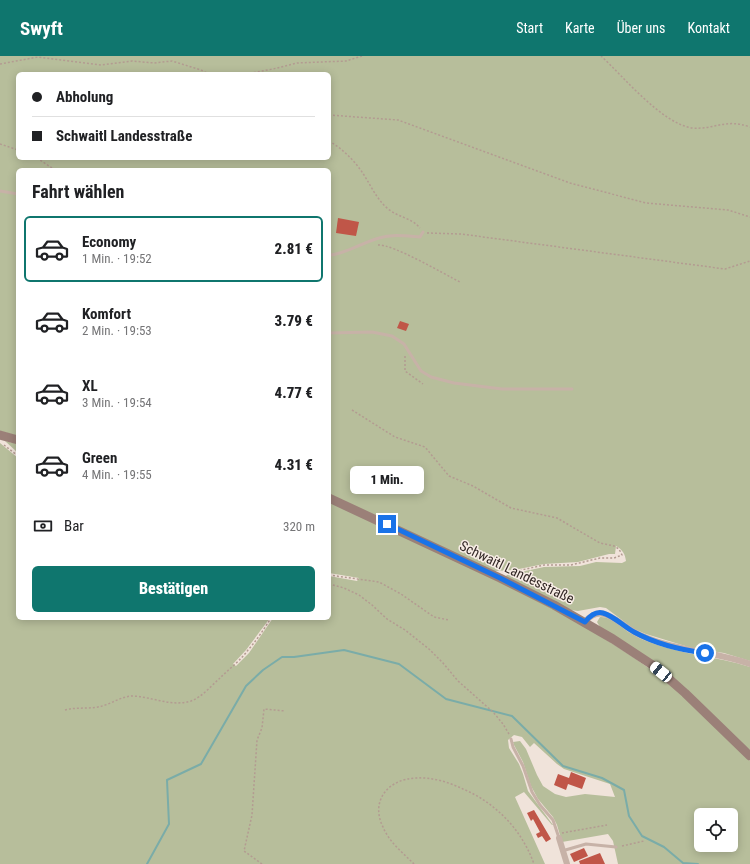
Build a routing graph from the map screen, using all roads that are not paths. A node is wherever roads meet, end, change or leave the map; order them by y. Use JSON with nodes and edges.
{"nodes":[{"id":1,"x":0,"y":191,"type":"edge"},
{"id":2,"x":16,"y":194,"type":"edge"},
{"id":3,"x":422,"y":232,"type":"road end"},
{"id":4,"x":331,"y":255,"type":"edge"},
{"id":5,"x":331,"y":333,"type":"edge"},
{"id":6,"x":572,"y":389,"type":"dead end"},
{"id":7,"x":1,"y":439,"type":"edge"},
{"id":8,"x":16,"y":440,"type":"edge"},
{"id":9,"x":331,"y":499,"type":"edge"},
{"id":10,"x":585,"y":622,"type":"junction"},
{"id":11,"x":750,"y":664,"type":"edge"},
{"id":12,"x":511,"y":739,"type":"road end"},
{"id":13,"x":750,"y":756,"type":"edge"},
{"id":14,"x":558,"y":836,"type":"joint"},
{"id":15,"x":616,"y":847,"type":"road end"},
{"id":16,"x":562,"y":851,"type":"junction"},
{"id":17,"x":567,"y":864,"type":"edge"}],
"edges":[{"from":1,"to":2,"type":"lane"},
{"from":3,"to":4,"type":"lane"},
{"from":5,"to":6,"type":"lane"},
{"from":7,"to":8,"type":"street"},
{"from":9,"to":10,"type":"street","name":"Schwaitl Landesstraße"},
{"from":10,"to":11,"type":"street"},
{"from":10,"to":13,"type":"street","name":"Schwaitl Landesstraße"},
{"from":12,"to":14,"type":"lane"},
{"from":14,"to":16,"type":"street"},
{"from":15,"to":16,"type":"lane"},
{"from":16,"to":17,"type":"street"}]}
